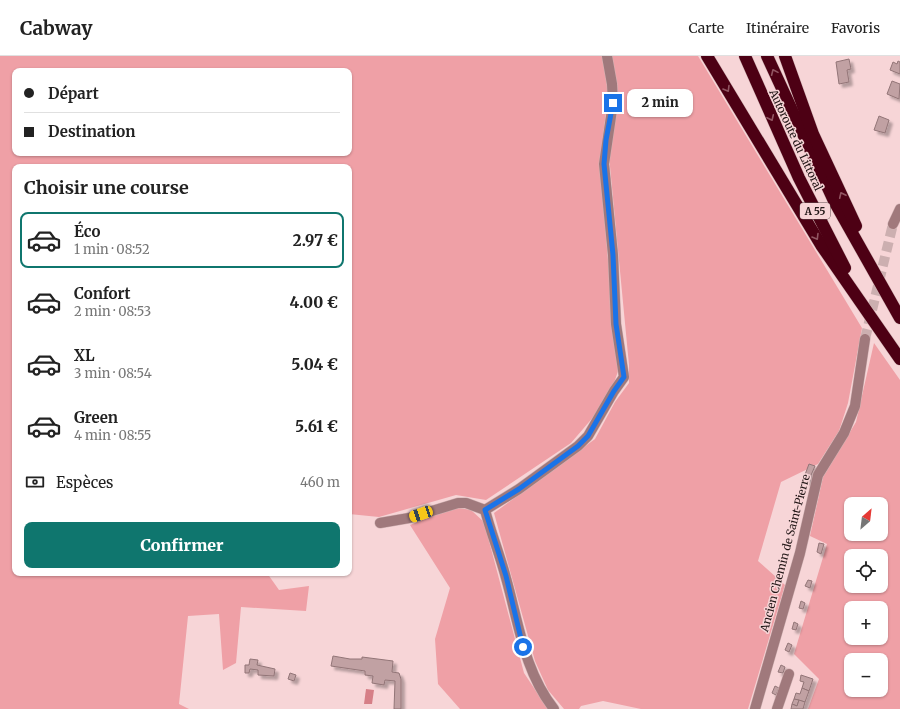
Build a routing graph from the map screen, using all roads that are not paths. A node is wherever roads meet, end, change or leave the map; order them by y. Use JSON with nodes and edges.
{"nodes":[{"id":1,"x":607,"y":56,"type":"edge"},
{"id":2,"x":707,"y":56,"type":"edge"},
{"id":3,"x":745,"y":56,"type":"edge"},
{"id":4,"x":767,"y":56,"type":"edge"},
{"id":5,"x":785,"y":56,"type":"edge"},
{"id":6,"x":900,"y":209,"type":"edge"},
{"id":7,"x":893,"y":224,"type":"tunnel mouth"},
{"id":8,"x":893,"y":307,"type":"junction"},
{"id":9,"x":900,"y":318,"type":"edge"},
{"id":10,"x":865,"y":338,"type":"tunnel mouth"},
{"id":11,"x":900,"y":358,"type":"edge"},
{"id":12,"x":485,"y":510,"type":"junction"},
{"id":13,"x":380,"y":523,"type":"dead end"},
{"id":14,"x":789,"y":674,"type":"dead end"},
{"id":15,"x":554,"y":709,"type":"edge"},
{"id":16,"x":755,"y":709,"type":"edge"},
{"id":17,"x":777,"y":709,"type":"edge"}],
"edges":[{"from":1,"to":12,"type":"street"},
{"from":2,"to":11,"type":"highway","one_way":true},
{"from":3,"to":11,"type":"highway","name":"Autoroute du Littoral","number":"A 55","one_way":true},
{"from":8,"to":4,"type":"highway","name":"Autoroute du Littoral","number":"A 55","one_way":true},
{"from":8,"to":5,"type":"highway","one_way":true},
{"from":6,"to":7,"type":"street"},
{"from":8,"to":9,"type":"highway","name":"Autoroute du Littoral","number":"A 55"},
{"from":10,"to":16,"type":"street","name":"Ancien Chemin de Saint-Pierre"},
{"from":12,"to":13,"type":"street"},
{"from":12,"to":15,"type":"street"},
{"from":14,"to":17,"type":"street"}]}
